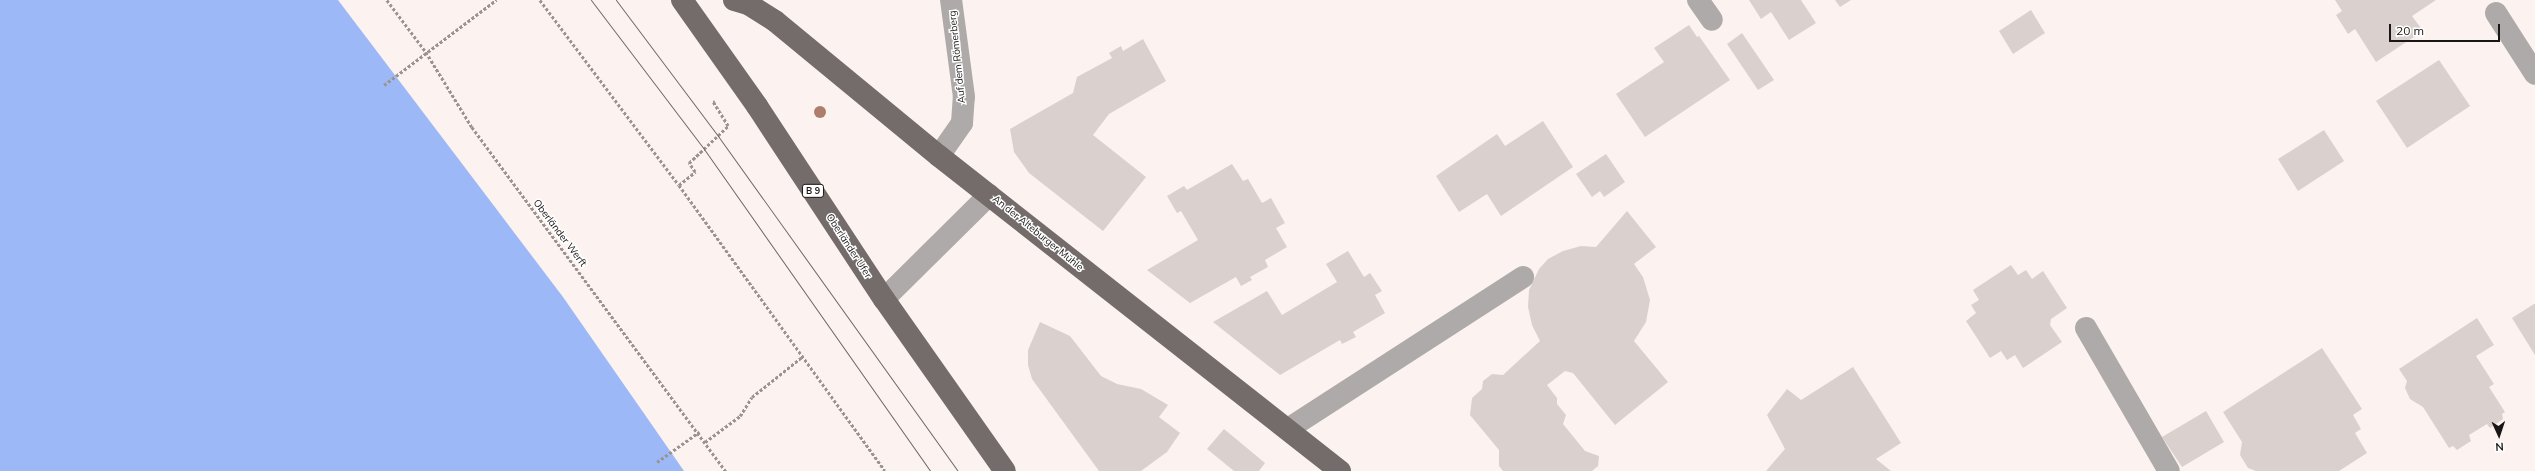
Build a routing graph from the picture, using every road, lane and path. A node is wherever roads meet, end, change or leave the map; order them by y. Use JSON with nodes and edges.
{"nodes":[{"id":1,"x":387,"y":0,"type":"edge"},
{"id":2,"x":496,"y":0,"type":"edge"},
{"id":3,"x":540,"y":0,"type":"edge"},
{"id":4,"x":682,"y":0,"type":"edge"},
{"id":5,"x":734,"y":0,"type":"edge"},
{"id":6,"x":951,"y":0,"type":"edge"},
{"id":7,"x":1698,"y":0,"type":"edge"},
{"id":8,"x":2496,"y":13,"type":"dead end"},
{"id":9,"x":1712,"y":20,"type":"dead end"},
{"id":10,"x":426,"y":52,"type":"junction"},
{"id":11,"x":2535,"y":74,"type":"edge"},
{"id":12,"x":384,"y":85,"type":"dead end"},
{"id":13,"x":713,"y":102,"type":"dead end"},
{"id":14,"x":939,"y":156,"type":"junction"},
{"id":15,"x":679,"y":185,"type":"junction"},
{"id":16,"x":989,"y":195,"type":"junction"},
{"id":17,"x":1523,"y":277,"type":"dead end"},
{"id":18,"x":884,"y":299,"type":"junction"},
{"id":19,"x":2086,"y":328,"type":"dead end"},
{"id":20,"x":802,"y":357,"type":"junction"},
{"id":21,"x":1288,"y":429,"type":"junction"},
{"id":22,"x":699,"y":432,"type":"junction"},
{"id":23,"x":705,"y":442,"type":"junction"},
{"id":24,"x":658,"y":462,"type":"dead end"},
{"id":25,"x":726,"y":471,"type":"edge"},
{"id":26,"x":885,"y":471,"type":"edge"},
{"id":27,"x":1005,"y":471,"type":"edge"},
{"id":28,"x":1340,"y":471,"type":"edge"},
{"id":29,"x":2169,"y":471,"type":"edge"}],
"edges":[{"from":1,"to":10,"type":"path","name":"Oberländer Werft"},
{"from":2,"to":10,"type":"path"},
{"from":3,"to":15,"type":"path"},
{"from":4,"to":18,"type":"main road","name":"Oberländer Ufer","number":"B 9"},
{"from":5,"to":14,"type":"main road","name":"An der Alteburger Mühle"},
{"from":6,"to":14,"type":"street","name":"Auf dem Römerberg"},
{"from":7,"to":9,"type":"street"},
{"from":8,"to":11,"type":"street"},
{"from":10,"to":12,"type":"path"},
{"from":10,"to":22,"type":"path","name":"Oberländer Werft"},
{"from":13,"to":15,"type":"path"},
{"from":14,"to":16,"type":"main road","name":"An der Alteburger Mühle"},
{"from":15,"to":20,"type":"path"},
{"from":16,"to":18,"type":"street"},
{"from":16,"to":21,"type":"main road","name":"An der Alteburger Mühle"},
{"from":17,"to":21,"type":"street"},
{"from":18,"to":27,"type":"main road","name":"Oberländer Ufer","number":"B 9"},
{"from":19,"to":29,"type":"street"},
{"from":20,"to":23,"type":"path"},
{"from":20,"to":26,"type":"path"},
{"from":21,"to":28,"type":"main road","name":"An der Alteburger Mühle"},
{"from":22,"to":23,"type":"path","name":"Oberländer Werft"},
{"from":22,"to":24,"type":"path"},
{"from":23,"to":25,"type":"path","name":"Oberländer Werft"}]}
